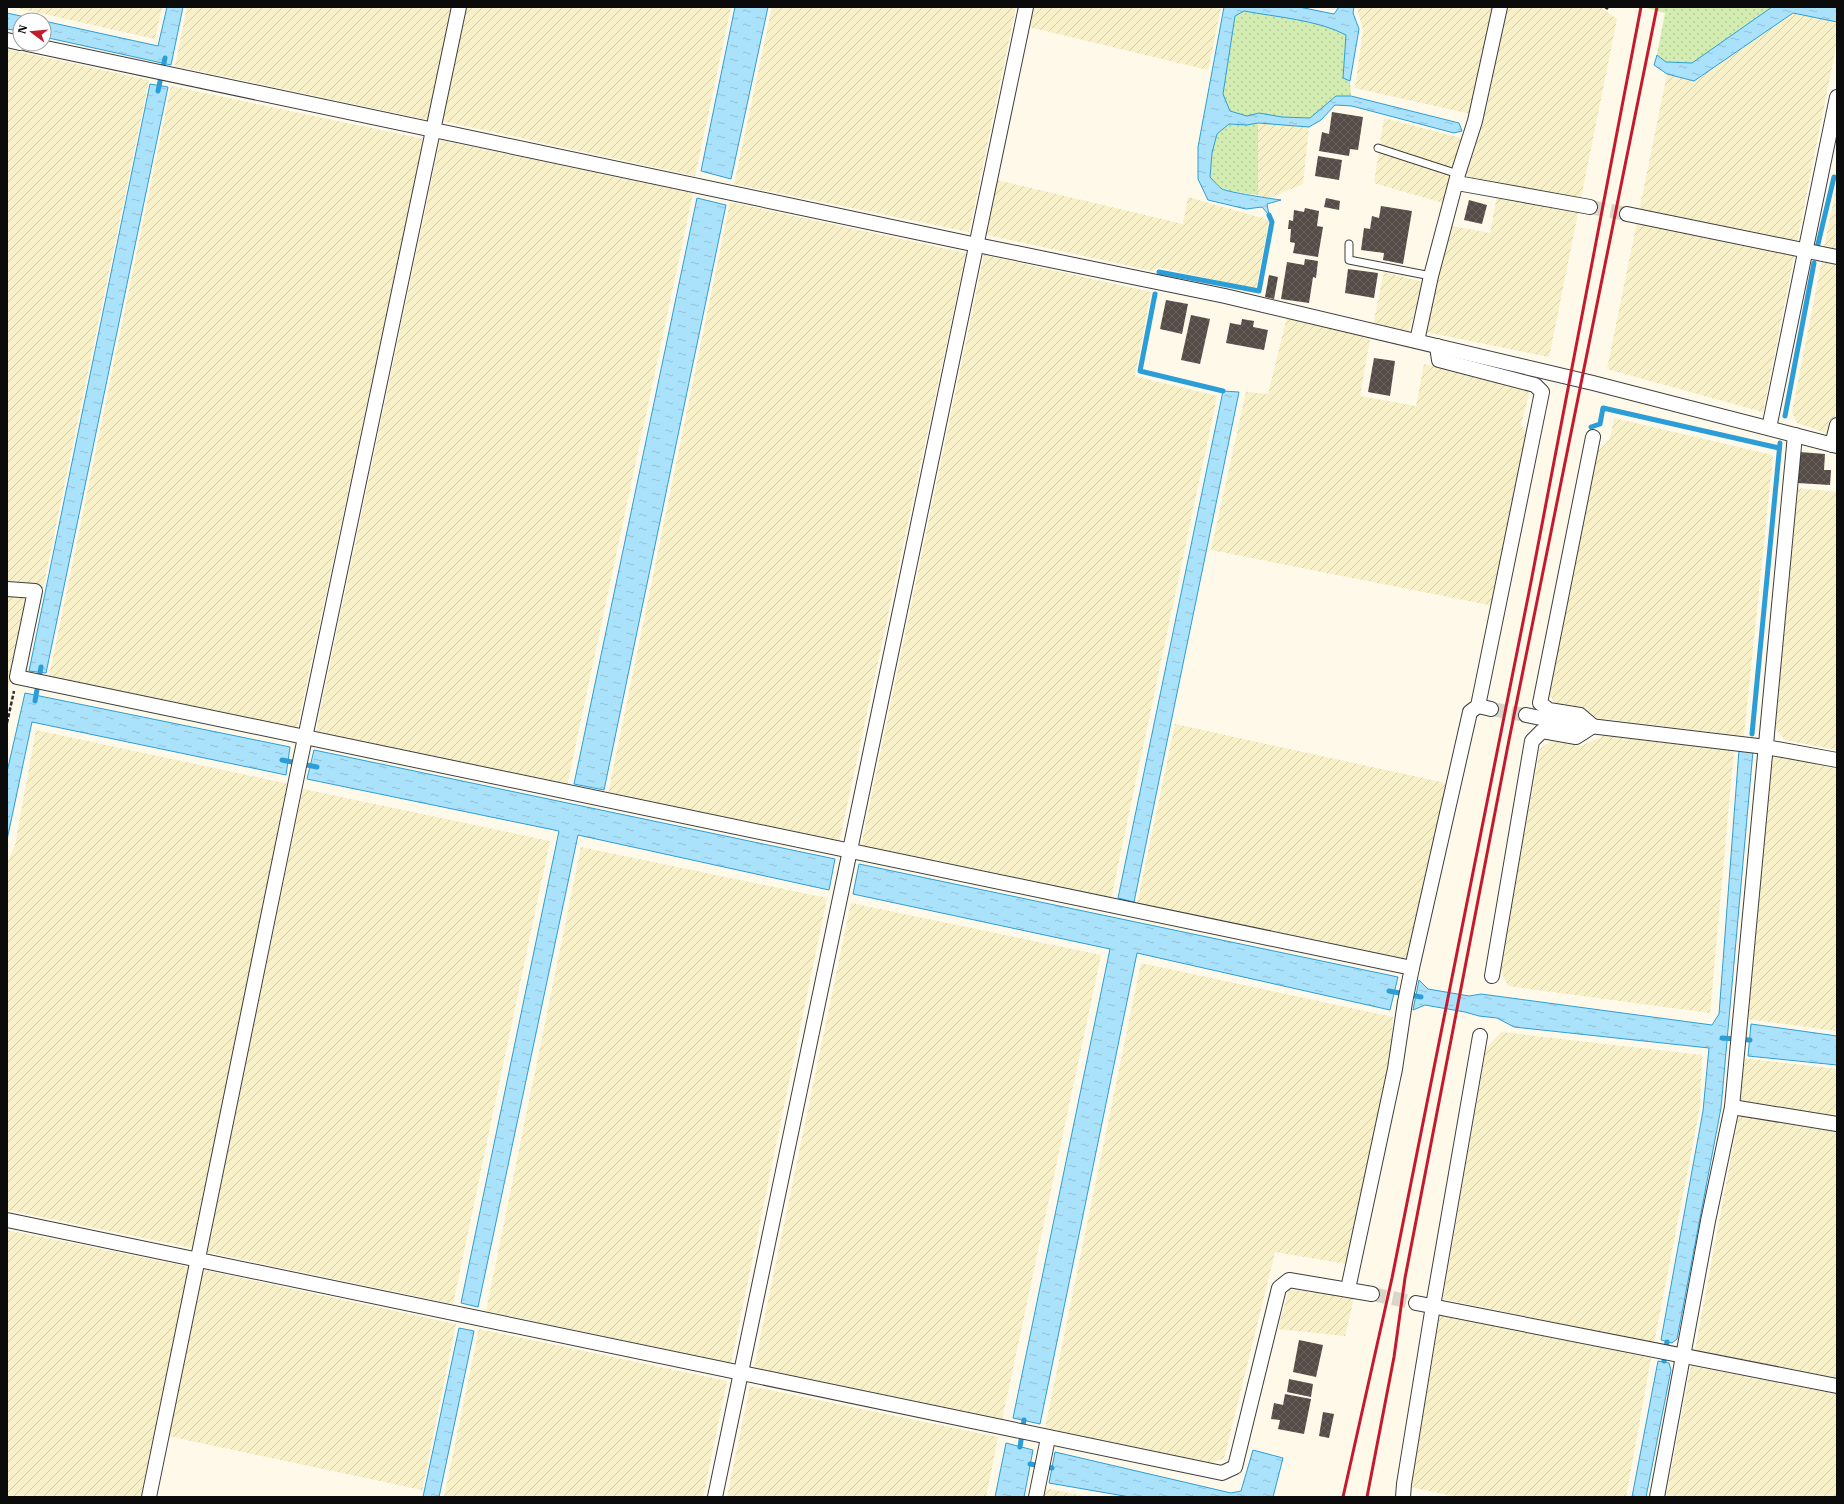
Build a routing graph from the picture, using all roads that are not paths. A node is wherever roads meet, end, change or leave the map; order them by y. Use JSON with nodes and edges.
{"nodes":[{"id":1,"x":459,"y":7,"type":"edge"},
{"id":2,"x":1026,"y":7,"type":"edge"},
{"id":3,"x":1500,"y":7,"type":"edge"},
{"id":4,"x":52,"y":49,"type":"edge"},
{"id":5,"x":1837,"y":97,"type":"edge"},
{"id":6,"x":434,"y":130,"type":"junction"},
{"id":7,"x":1378,"y":148,"type":"dead end"},
{"id":8,"x":1457,"y":178,"type":"junction"},
{"id":9,"x":1590,"y":207,"type":"tunnel mouth"},
{"id":10,"x":1627,"y":214,"type":"tunnel mouth"},
{"id":11,"x":1349,"y":244,"type":"dead end"},
{"id":12,"x":976,"y":245,"type":"junction"},
{"id":13,"x":1806,"y":250,"type":"junction"},
{"id":14,"x":1837,"y":257,"type":"edge"},
{"id":15,"x":1431,"y":276,"type":"junction"},
{"id":16,"x":1417,"y":341,"type":"junction"},
{"id":17,"x":1437,"y":346,"type":"junction"},
{"id":18,"x":1837,"y":425,"type":"edge"},
{"id":19,"x":1769,"y":428,"type":"junction"},
{"id":20,"x":1795,"y":435,"type":"junction"},
{"id":21,"x":1593,"y":437,"type":"dead end"},
{"id":22,"x":1834,"y":445,"type":"edge"},
{"id":23,"x":7,"y":588,"type":"edge"},
{"id":24,"x":1526,"y":715,"type":"tunnel mouth"},
{"id":25,"x":1593,"y":726,"type":"junction"},
{"id":26,"x":305,"y":737,"type":"junction"},
{"id":27,"x":1766,"y":747,"type":"junction"},
{"id":28,"x":1837,"y":760,"type":"edge"},
{"id":29,"x":849,"y":851,"type":"junction"},
{"id":30,"x":1412,"y":968,"type":"junction"},
{"id":31,"x":1492,"y":976,"type":"dead end"},
{"id":32,"x":1480,"y":1036,"type":"dead end"},
{"id":33,"x":1732,"y":1107,"type":"junction"},
{"id":34,"x":1837,"y":1124,"type":"edge"},
{"id":35,"x":7,"y":1220,"type":"edge"},
{"id":36,"x":198,"y":1260,"type":"junction"},
{"id":37,"x":1348,"y":1289,"type":"junction"},
{"id":38,"x":1372,"y":1294,"type":"tunnel mouth"},
{"id":39,"x":1416,"y":1303,"type":"tunnel mouth"},
{"id":40,"x":1433,"y":1306,"type":"junction"},
{"id":41,"x":1671,"y":1352,"type":"junction"},
{"id":42,"x":742,"y":1373,"type":"junction"},
{"id":43,"x":1837,"y":1386,"type":"edge"},
{"id":44,"x":1048,"y":1438,"type":"junction"},
{"id":45,"x":149,"y":1497,"type":"edge"},
{"id":46,"x":715,"y":1497,"type":"edge"},
{"id":47,"x":1036,"y":1497,"type":"edge"},
{"id":48,"x":1403,"y":1497,"type":"edge"},
{"id":49,"x":1657,"y":1497,"type":"edge"}],
"edges":[{"from":1,"to":6,"type":"street"},
{"from":2,"to":12,"type":"street"},
{"from":3,"to":8,"type":"street"},
{"from":4,"to":6,"type":"street"},
{"from":5,"to":13,"type":"street"},
{"from":6,"to":12,"type":"street"},
{"from":6,"to":26,"type":"street"},
{"from":7,"to":8,"type":"lane"},
{"from":8,"to":9,"type":"street"},
{"from":8,"to":15,"type":"street"},
{"from":10,"to":13,"type":"street"},
{"from":11,"to":15,"type":"lane"},
{"from":12,"to":16,"type":"street"},
{"from":12,"to":29,"type":"street"},
{"from":13,"to":14,"type":"street"},
{"from":13,"to":19,"type":"street"},
{"from":15,"to":16,"type":"street"},
{"from":16,"to":17,"type":"street"},
{"from":17,"to":19,"type":"street"},
{"from":17,"to":30,"type":"street"},
{"from":18,"to":22,"type":"street"},
{"from":19,"to":20,"type":"street"},
{"from":20,"to":22,"type":"street"},
{"from":20,"to":27,"type":"street"},
{"from":21,"to":25,"type":"street"},
{"from":23,"to":26,"type":"street"},
{"from":24,"to":25,"type":"street"},
{"from":25,"to":27,"type":"street"},
{"from":25,"to":31,"type":"street"},
{"from":26,"to":29,"type":"street"},
{"from":26,"to":36,"type":"street"},
{"from":27,"to":28,"type":"street"},
{"from":27,"to":33,"type":"street"},
{"from":29,"to":30,"type":"street"},
{"from":29,"to":42,"type":"street"},
{"from":30,"to":37,"type":"street"},
{"from":32,"to":40,"type":"street"},
{"from":33,"to":34,"type":"street"},
{"from":33,"to":41,"type":"street"},
{"from":35,"to":36,"type":"street"},
{"from":36,"to":42,"type":"street"},
{"from":36,"to":45,"type":"street"},
{"from":37,"to":38,"type":"street"},
{"from":37,"to":44,"type":"street"},
{"from":39,"to":40,"type":"street"},
{"from":40,"to":41,"type":"street"},
{"from":40,"to":48,"type":"street"},
{"from":41,"to":43,"type":"street"},
{"from":41,"to":49,"type":"street"},
{"from":42,"to":44,"type":"street"},
{"from":42,"to":46,"type":"street"},
{"from":44,"to":47,"type":"street"}]}
